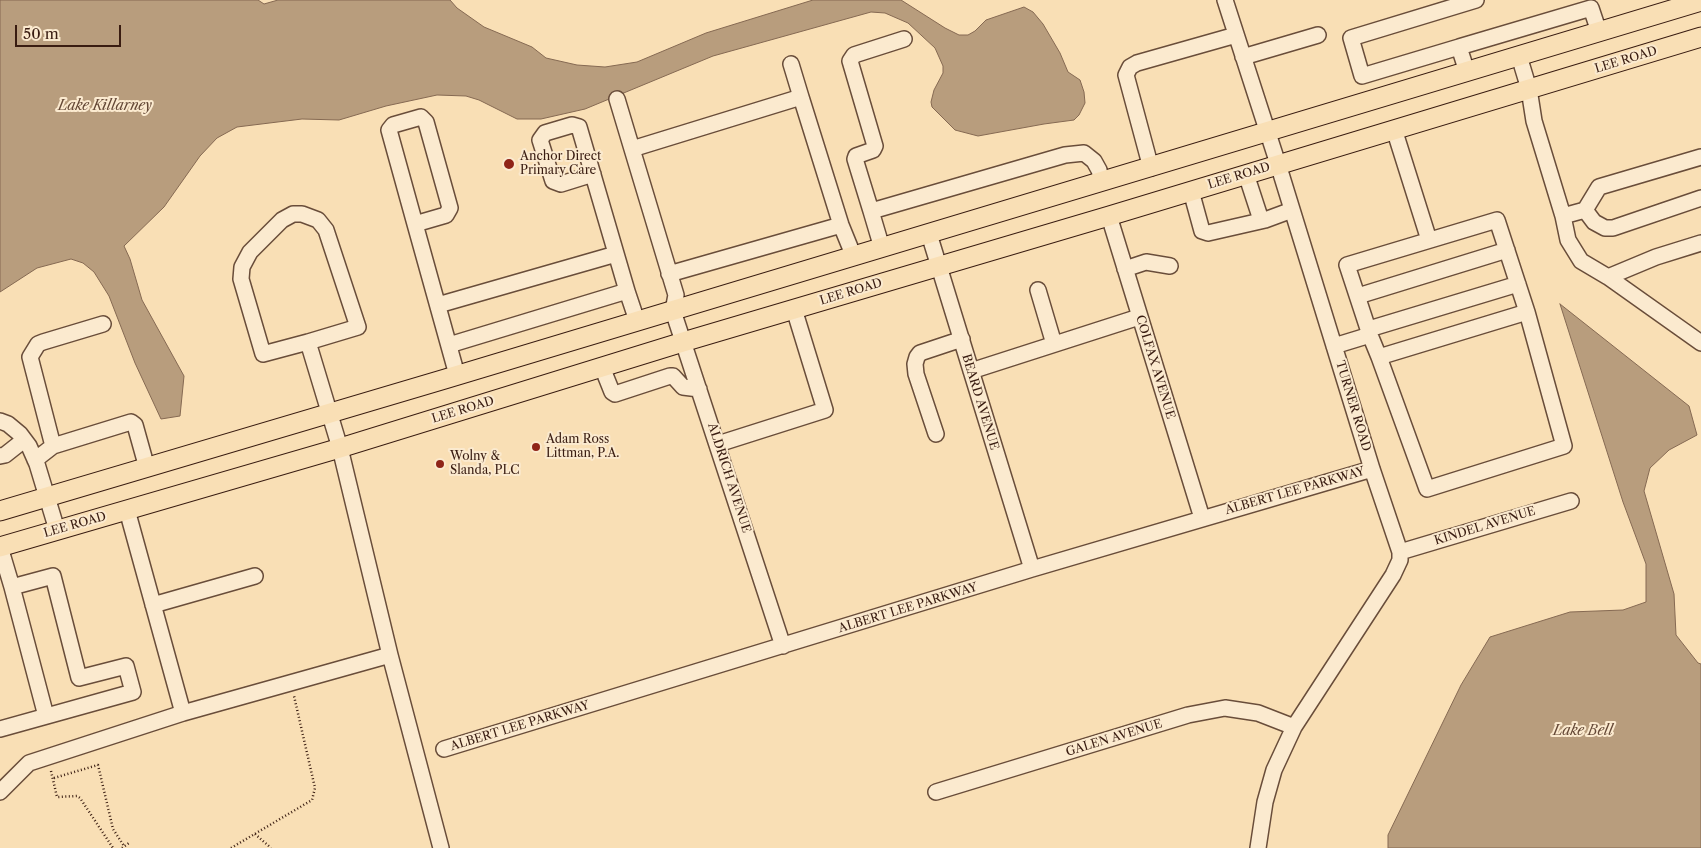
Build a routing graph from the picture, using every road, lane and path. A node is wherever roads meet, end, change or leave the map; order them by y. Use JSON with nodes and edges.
{"nodes":[{"id":1,"x":1225,"y":0,"type":"edge"},
{"id":2,"x":1476,"y":0,"type":"edge"},
{"id":3,"x":1701,"y":1,"type":"edge"},
{"id":4,"x":1591,"y":4,"type":"edge"},
{"id":5,"x":1599,"y":32,"type":"junction"},
{"id":6,"x":1236,"y":35,"type":"junction"},
{"id":7,"x":1318,"y":35,"type":"dead end"},
{"id":8,"x":1701,"y":37,"type":"edge"},
{"id":9,"x":904,"y":40,"type":"dead end"},
{"id":10,"x":1459,"y":47,"type":"junction"},
{"id":11,"x":1519,"y":56,"type":"junction"},
{"id":12,"x":1243,"y":57,"type":"junction"},
{"id":13,"x":791,"y":64,"type":"dead end"},
{"id":14,"x":1467,"y":72,"type":"junction"},
{"id":15,"x":1529,"y":89,"type":"junction"},
{"id":16,"x":801,"y":97,"type":"junction"},
{"id":17,"x":617,"y":99,"type":"dead end"},
{"id":18,"x":1394,"y":129,"type":"junction"},
{"id":19,"x":1267,"y":132,"type":"junction"},
{"id":20,"x":632,"y":149,"type":"junction"},
{"id":21,"x":1701,"y":157,"type":"edge"},
{"id":22,"x":1278,"y":164,"type":"junction"},
{"id":23,"x":1151,"y":168,"type":"junction"},
{"id":24,"x":593,"y":174,"type":"dead end"},
{"id":25,"x":1246,"y":174,"type":"junction"},
{"id":26,"x":1102,"y":182,"type":"junction"},
{"id":27,"x":1191,"y":191,"type":"junction"},
{"id":28,"x":1701,"y":198,"type":"edge"},
{"id":29,"x":1292,"y":210,"type":"junction"},
{"id":30,"x":1585,"y":210,"type":"junction"},
{"id":31,"x":871,"y":211,"type":"junction"},
{"id":32,"x":1109,"y":216,"type":"junction"},
{"id":33,"x":1563,"y":216,"type":"junction"},
{"id":34,"x":1261,"y":220,"type":"junction"},
{"id":35,"x":415,"y":224,"type":"junction"},
{"id":36,"x":841,"y":225,"type":"junction"},
{"id":37,"x":929,"y":234,"type":"junction"},
{"id":38,"x":1429,"y":240,"type":"junction"},
{"id":39,"x":1701,"y":243,"type":"edge"},
{"id":40,"x":882,"y":248,"type":"junction"},
{"id":41,"x":1507,"y":250,"type":"junction"},
{"id":42,"x":616,"y":254,"type":"junction"},
{"id":43,"x":854,"y":256,"type":"junction"},
{"id":44,"x":939,"y":266,"type":"junction"},
{"id":45,"x":1170,"y":266,"type":"dead end"},
{"id":46,"x":1125,"y":269,"type":"junction"},
{"id":47,"x":669,"y":274,"type":"junction"},
{"id":48,"x":1608,"y":277,"type":"junction"},
{"id":49,"x":1518,"y":284,"type":"junction"},
{"id":50,"x":1038,"y":290,"type":"dead end"},
{"id":51,"x":627,"y":291,"type":"junction"},
{"id":52,"x":1358,"y":296,"type":"junction"},
{"id":53,"x":438,"y":305,"type":"junction"},
{"id":54,"x":794,"y":309,"type":"junction"},
{"id":55,"x":673,"y":311,"type":"junction"},
{"id":56,"x":1527,"y":312,"type":"junction"},
{"id":57,"x":1139,"y":317,"type":"junction"},
{"id":58,"x":637,"y":321,"type":"junction"},
{"id":59,"x":103,"y":324,"type":"dead end"},
{"id":60,"x":1370,"y":332,"type":"junction"},
{"id":61,"x":962,"y":339,"type":"junction"},
{"id":62,"x":308,"y":342,"type":"junction"},
{"id":63,"x":684,"y":342,"type":"junction"},
{"id":64,"x":1701,"y":343,"type":"edge"},
{"id":65,"x":1054,"y":344,"type":"junction"},
{"id":66,"x":448,"y":345,"type":"junction"},
{"id":67,"x":1334,"y":346,"type":"junction"},
{"id":68,"x":1379,"y":357,"type":"junction"},
{"id":69,"x":602,"y":367,"type":"junction"},
{"id":70,"x":971,"y":371,"type":"junction"},
{"id":71,"x":457,"y":375,"type":"junction"},
{"id":72,"x":699,"y":389,"type":"junction"},
{"id":73,"x":329,"y":414,"type":"junction"},
{"id":74,"x":0,"y":420,"type":"edge"},
{"id":75,"x":936,"y":434,"type":"dead end"},
{"id":76,"x":24,"y":440,"type":"junction"},
{"id":77,"x":718,"y":444,"type":"junction"},
{"id":78,"x":53,"y":446,"type":"junction"},
{"id":79,"x":340,"y":448,"type":"junction"},
{"id":80,"x":0,"y":456,"type":"edge"},
{"id":81,"x":35,"y":460,"type":"junction"},
{"id":82,"x":147,"y":468,"type":"junction"},
{"id":83,"x":1372,"y":469,"type":"junction"},
{"id":84,"x":47,"y":497,"type":"junction"},
{"id":85,"x":1571,"y":501,"type":"dead end"},
{"id":86,"x":127,"y":510,"type":"junction"},
{"id":87,"x":0,"y":511,"type":"edge"},
{"id":88,"x":1202,"y":518,"type":"junction"},
{"id":89,"x":57,"y":530,"type":"junction"},
{"id":90,"x":0,"y":547,"type":"edge"},
{"id":91,"x":1400,"y":552,"type":"junction"},
{"id":92,"x":1032,"y":569,"type":"junction"},
{"id":93,"x":255,"y":576,"type":"dead end"},
{"id":94,"x":12,"y":587,"type":"junction"},
{"id":95,"x":153,"y":604,"type":"junction"},
{"id":96,"x":784,"y":646,"type":"junction"},
{"id":97,"x":390,"y":655,"type":"junction"},
{"id":98,"x":79,"y":678,"type":"junction"},
{"id":99,"x":291,"y":683,"type":"junction"},
{"id":100,"x":86,"y":705,"type":"junction"},
{"id":101,"x":183,"y":712,"type":"junction"},
{"id":102,"x":46,"y":716,"type":"junction"},
{"id":103,"x":1294,"y":727,"type":"junction"},
{"id":104,"x":0,"y":729,"type":"edge"},
{"id":105,"x":444,"y":749,"type":"dead end"},
{"id":106,"x":46,"y":757,"type":"junction"},
{"id":107,"x":54,"y":778,"type":"junction"},
{"id":108,"x":0,"y":792,"type":"edge"},
{"id":109,"x":936,"y":792,"type":"dead end"},
{"id":110,"x":255,"y":834,"type":"junction"},
{"id":111,"x":129,"y":844,"type":"dead end"},
{"id":112,"x":123,"y":847,"type":"edge"},
{"id":113,"x":113,"y":848,"type":"edge"},
{"id":114,"x":230,"y":848,"type":"edge"},
{"id":115,"x":271,"y":848,"type":"edge"},
{"id":116,"x":441,"y":848,"type":"edge"},
{"id":117,"x":1258,"y":848,"type":"edge"}],
"edges":[{"from":1,"to":6,"type":"street","name":"TURNER ROAD"},
{"from":2,"to":10,"type":"street"},
{"from":3,"to":5,"type":"main road"},
{"from":4,"to":5,"type":"street"},
{"from":4,"to":10,"type":"street"},
{"from":5,"to":11,"type":"main road"},
{"from":6,"to":12,"type":"street","name":"TURNER ROAD"},
{"from":6,"to":23,"type":"street"},
{"from":7,"to":12,"type":"street"},
{"from":8,"to":15,"type":"main road","name":"LEE ROAD"},
{"from":9,"to":31,"type":"street"},
{"from":10,"to":14,"type":"street"},
{"from":11,"to":14,"type":"main road"},
{"from":11,"to":15,"type":"street"},
{"from":12,"to":19,"type":"street","name":"TURNER ROAD"},
{"from":13,"to":16,"type":"street"},
{"from":14,"to":19,"type":"main road"},
{"from":15,"to":18,"type":"main road","name":"LEE ROAD"},
{"from":15,"to":33,"type":"street"},
{"from":16,"to":20,"type":"street"},
{"from":16,"to":36,"type":"street"},
{"from":17,"to":20,"type":"street"},
{"from":18,"to":22,"type":"main road","name":"LEE ROAD"},
{"from":18,"to":38,"type":"street"},
{"from":19,"to":22,"type":"street","name":"TURNER ROAD"},
{"from":19,"to":23,"type":"main road"},
{"from":20,"to":47,"type":"street"},
{"from":21,"to":30,"type":"street"},
{"from":22,"to":25,"type":"main road","name":"LEE ROAD"},
{"from":22,"to":29,"type":"street","name":"TURNER ROAD"},
{"from":23,"to":26,"type":"main road"},
{"from":24,"to":42,"type":"street"},
{"from":25,"to":27,"type":"main road","name":"LEE ROAD"},
{"from":25,"to":34,"type":"street"},
{"from":26,"to":31,"type":"street"},
{"from":26,"to":37,"type":"main road"},
{"from":27,"to":32,"type":"main road","name":"LEE ROAD"},
{"from":27,"to":34,"type":"street"},
{"from":28,"to":30,"type":"street"},
{"from":29,"to":34,"type":"street"},
{"from":29,"to":67,"type":"street","name":"TURNER ROAD"},
{"from":30,"to":33,"type":"street"},
{"from":31,"to":40,"type":"street"},
{"from":32,"to":44,"type":"main road","name":"LEE ROAD"},
{"from":32,"to":46,"type":"street","name":"COLFAX AVENUE"},
{"from":33,"to":48,"type":"street"},
{"from":35,"to":35,"type":"street"},
{"from":35,"to":53,"type":"street"},
{"from":36,"to":43,"type":"street"},
{"from":36,"to":47,"type":"street"},
{"from":37,"to":40,"type":"main road"},
{"from":37,"to":44,"type":"street","name":"BEARD AVENUE"},
{"from":38,"to":41,"type":"street"},
{"from":38,"to":52,"type":"street"},
{"from":39,"to":48,"type":"street"},
{"from":40,"to":43,"type":"main road"},
{"from":41,"to":49,"type":"street"},
{"from":41,"to":52,"type":"street"},
{"from":42,"to":51,"type":"street"},
{"from":42,"to":53,"type":"street"},
{"from":43,"to":55,"type":"main road"},
{"from":44,"to":54,"type":"main road","name":"LEE ROAD"},
{"from":44,"to":61,"type":"street","name":"BEARD AVENUE"},
{"from":45,"to":46,"type":"street"},
{"from":46,"to":57,"type":"street","name":"COLFAX AVENUE"},
{"from":47,"to":55,"type":"street"},
{"from":48,"to":64,"type":"street"},
{"from":49,"to":56,"type":"street"},
{"from":49,"to":60,"type":"street"},
{"from":50,"to":65,"type":"street"},
{"from":51,"to":58,"type":"street"},
{"from":51,"to":66,"type":"street"},
{"from":52,"to":60,"type":"street"},
{"from":53,"to":66,"type":"street"},
{"from":54,"to":63,"type":"main road","name":"LEE ROAD"},
{"from":54,"to":77,"type":"street"},
{"from":55,"to":58,"type":"main road"},
{"from":55,"to":63,"type":"street","name":"ALDRICH AVENUE"},
{"from":56,"to":68,"type":"street"},
{"from":56,"to":68,"type":"street"},
{"from":57,"to":65,"type":"street"},
{"from":57,"to":88,"type":"street","name":"COLFAX AVENUE"},
{"from":58,"to":71,"type":"main road"},
{"from":59,"to":78,"type":"street"},
{"from":60,"to":67,"type":"street"},
{"from":60,"to":68,"type":"street"},
{"from":61,"to":70,"type":"street","name":"BEARD AVENUE"},
{"from":61,"to":75,"type":"street"},
{"from":62,"to":62,"type":"street"},
{"from":62,"to":73,"type":"street"},
{"from":63,"to":69,"type":"main road","name":"LEE ROAD"},
{"from":63,"to":72,"type":"street","name":"ALDRICH AVENUE"},
{"from":65,"to":70,"type":"street"},
{"from":66,"to":71,"type":"street"},
{"from":67,"to":83,"type":"street","name":"TURNER ROAD"},
{"from":69,"to":72,"type":"street"},
{"from":69,"to":79,"type":"main road","name":"LEE ROAD"},
{"from":70,"to":92,"type":"street","name":"BEARD AVENUE"},
{"from":71,"to":73,"type":"main road"},
{"from":72,"to":77,"type":"street","name":"ALDRICH AVENUE"},
{"from":73,"to":79,"type":"street"},
{"from":73,"to":82,"type":"main road"},
{"from":74,"to":76,"type":"street"},
{"from":76,"to":80,"type":"street"},
{"from":76,"to":81,"type":"street"},
{"from":77,"to":96,"type":"street","name":"ALDRICH AVENUE"},
{"from":78,"to":81,"type":"street"},
{"from":78,"to":82,"type":"street"},
{"from":79,"to":86,"type":"main road","name":"LEE ROAD"},
{"from":79,"to":97,"type":"street"},
{"from":81,"to":84,"type":"street"},
{"from":82,"to":84,"type":"main road"},
{"from":83,"to":88,"type":"street","name":"ALBERT LEE PARKWAY"},
{"from":83,"to":91,"type":"street","name":"TURNER ROAD"},
{"from":84,"to":87,"type":"main road"},
{"from":84,"to":89,"type":"street"},
{"from":85,"to":91,"type":"street","name":"KINDEL AVENUE"},
{"from":86,"to":89,"type":"main road","name":"LEE ROAD"},
{"from":86,"to":95,"type":"street"},
{"from":88,"to":92,"type":"street","name":"ALBERT LEE PARKWAY"},
{"from":89,"to":90,"type":"main road","name":"LEE ROAD"},
{"from":90,"to":94,"type":"street"},
{"from":91,"to":103,"type":"street"},
{"from":92,"to":96,"type":"street","name":"ALBERT LEE PARKWAY"},
{"from":93,"to":95,"type":"street"},
{"from":94,"to":98,"type":"street"},
{"from":94,"to":102,"type":"street"},
{"from":95,"to":101,"type":"street"},
{"from":96,"to":105,"type":"street","name":"ALBERT LEE PARKWAY"},
{"from":97,"to":99,"type":"street"},
{"from":97,"to":116,"type":"street"},
{"from":98,"to":100,"type":"street"},
{"from":98,"to":100,"type":"street"},
{"from":99,"to":101,"type":"street"},
{"from":99,"to":110,"type":"path"},
{"from":100,"to":102,"type":"street"},
{"from":101,"to":106,"type":"street"},
{"from":102,"to":104,"type":"street"},
{"from":103,"to":109,"type":"street","name":"GALEN AVENUE"},
{"from":103,"to":117,"type":"street"},
{"from":106,"to":107,"type":"path"},
{"from":106,"to":108,"type":"street"},
{"from":107,"to":112,"type":"path"},
{"from":107,"to":113,"type":"path"},
{"from":110,"to":114,"type":"path"},
{"from":110,"to":115,"type":"path"},
{"from":111,"to":112,"type":"path"}]}
